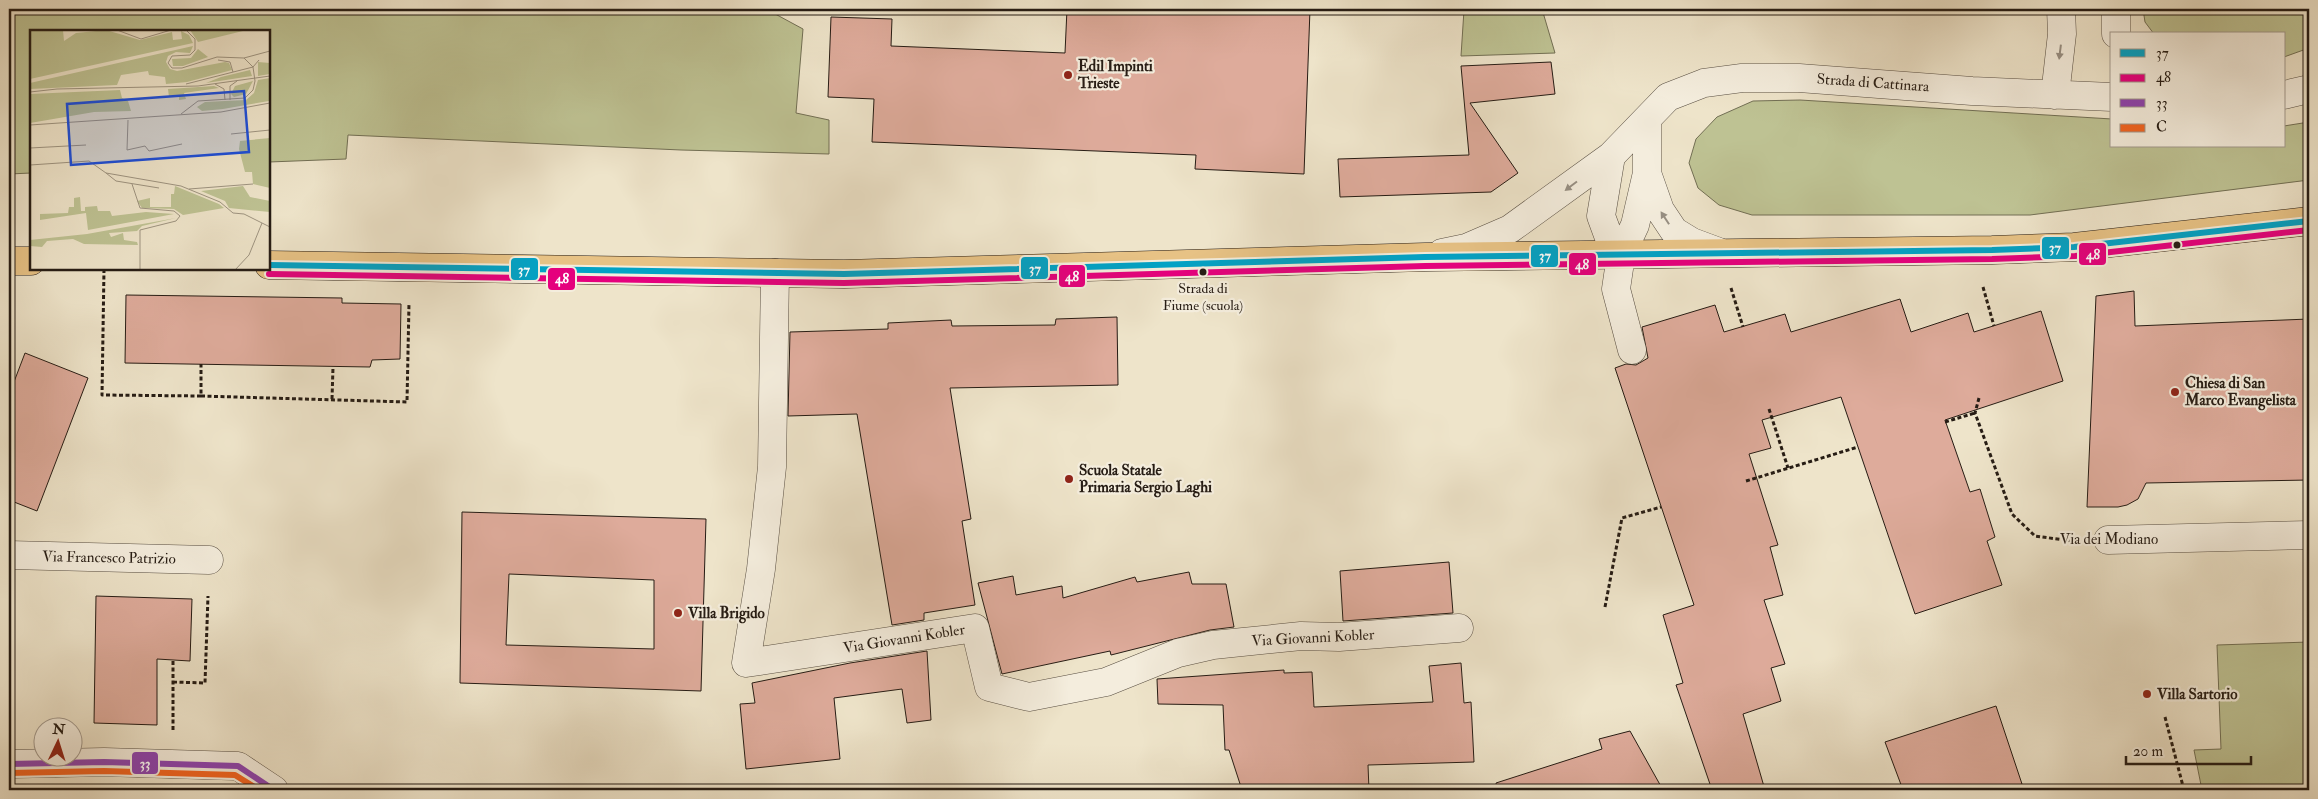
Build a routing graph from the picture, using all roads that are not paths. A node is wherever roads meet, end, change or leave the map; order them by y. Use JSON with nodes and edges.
{"nodes":[{"id":1,"x":2061,"y":9,"type":"edge"},
{"id":2,"x":2116,"y":9,"type":"edge"},
{"id":3,"x":2116,"y":32,"type":"edge"},
{"id":4,"x":2309,"y":89,"type":"edge"},
{"id":5,"x":2054,"y":94,"type":"junction"},
{"id":6,"x":2286,"y":95,"type":"edge"},
{"id":7,"x":2110,"y":97,"type":"edge"},
{"id":8,"x":1647,"y":120,"type":"junction"},
{"id":9,"x":1611,"y":156,"type":"junction"},
{"id":10,"x":1647,"y":172,"type":"junction"},
{"id":11,"x":2309,"y":221,"type":"edge"},
{"id":12,"x":1719,"y":252,"type":"junction"},
{"id":13,"x":1621,"y":255,"type":"junction"},
{"id":14,"x":1425,"y":257,"type":"junction"},
{"id":15,"x":9,"y":261,"type":"edge"},
{"id":16,"x":30,"y":261,"type":"edge"},
{"id":17,"x":270,"y":265,"type":"edge"},
{"id":18,"x":775,"y":273,"type":"junction"},
{"id":19,"x":1632,"y":350,"type":"dead end"},
{"id":20,"x":2309,"y":535,"type":"edge"},
{"id":21,"x":2108,"y":540,"type":"road end"},
{"id":22,"x":9,"y":556,"type":"edge"},
{"id":23,"x":209,"y":560,"type":"road end"},
{"id":24,"x":1459,"y":628,"type":"dead end"},
{"id":25,"x":9,"y":764,"type":"edge"},
{"id":26,"x":274,"y":790,"type":"edge"}],
"edges":[{"from":1,"to":5,"type":"street","one_way":true},
{"from":2,"to":3,"type":"street"},
{"from":4,"to":6,"type":"street"},
{"from":5,"to":7,"type":"street","name":"Strada di Cattinara"},
{"from":5,"to":8,"type":"street","name":"Strada di Cattinara"},
{"from":8,"to":9,"type":"street","name":"Strada di Cattinara"},
{"from":8,"to":10,"type":"street"},
{"from":9,"to":13,"type":"street"},
{"from":9,"to":14,"type":"street","name":"Strada di Cattinara","one_way":true},
{"from":12,"to":10,"type":"street","one_way":true},
{"from":10,"to":13,"type":"street"},
{"from":11,"to":12,"type":"main road"},
{"from":12,"to":13,"type":"main road"},
{"from":13,"to":14,"type":"main road"},
{"from":13,"to":19,"type":"street"},
{"from":14,"to":18,"type":"main road"},
{"from":15,"to":16,"type":"main road"},
{"from":17,"to":18,"type":"main road"},
{"from":18,"to":24,"type":"street","name":"Via Giovanni Kobler"},
{"from":20,"to":21,"type":"street","name":"Via dei Modiano"},
{"from":22,"to":23,"type":"street","name":"Via Francesco Patrizio"},
{"from":25,"to":26,"type":"street"}]}
